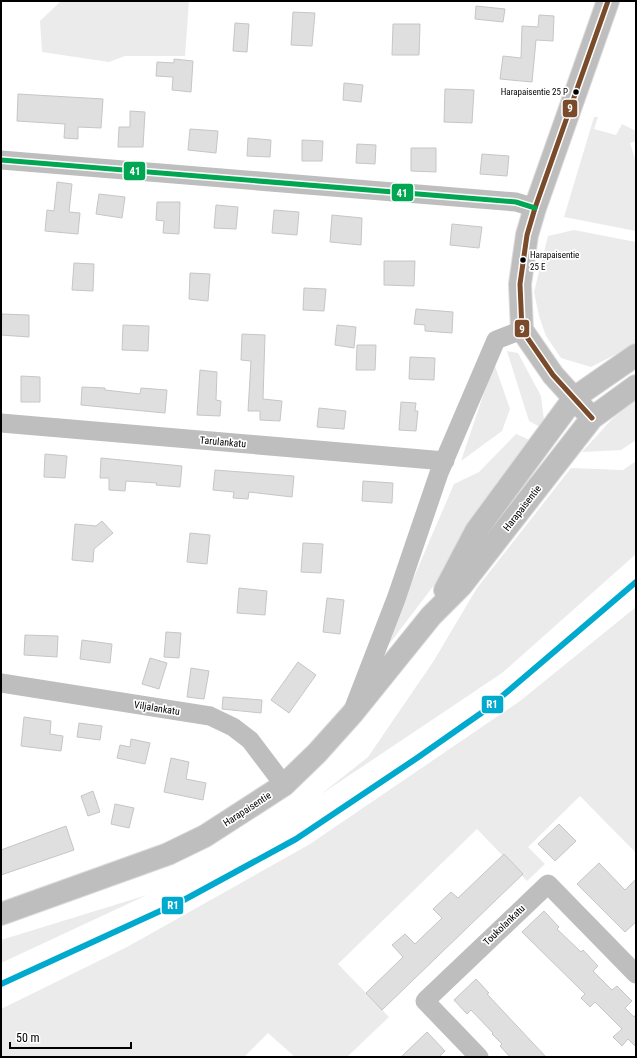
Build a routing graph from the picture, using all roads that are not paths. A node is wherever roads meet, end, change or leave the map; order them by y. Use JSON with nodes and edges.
{"nodes":[{"id":1,"x":608,"y":1,"type":"edge"},
{"id":2,"x":1,"y":160,"type":"edge"},
{"id":3,"x":535,"y":208,"type":"junction"},
{"id":4,"x":522,"y":330,"type":"junction"},
{"id":5,"x":636,"y":356,"type":"edge"},
{"id":6,"x":636,"y":386,"type":"edge"},
{"id":7,"x":574,"y":398,"type":"junction"},
{"id":8,"x":592,"y":418,"type":"junction"},
{"id":9,"x":1,"y":423,"type":"edge"},
{"id":10,"x":445,"y":461,"type":"junction"},
{"id":11,"x":431,"y":616,"type":"junction"},
{"id":12,"x":1,"y":683,"type":"edge"},
{"id":13,"x":352,"y":714,"type":"junction"},
{"id":14,"x":284,"y":786,"type":"junction"},
{"id":15,"x":1,"y":914,"type":"edge"},
{"id":16,"x":636,"y":974,"type":"edge"},
{"id":17,"x":479,"y":1057,"type":"edge"}],
"edges":[{"from":1,"to":3,"type":"main road"},
{"from":2,"to":3,"type":"street"},
{"from":3,"to":4,"type":"main road"},
{"from":4,"to":7,"type":"main road"},
{"from":4,"to":10,"type":"street"},
{"from":5,"to":7,"type":"main road","name":"Harapaisentie"},
{"from":6,"to":8,"type":"main road","name":"Harapaisentie"},
{"from":7,"to":8,"type":"main road"},
{"from":7,"to":11,"type":"main road","name":"Harapaisentie"},
{"from":8,"to":11,"type":"main road","name":"Harapaisentie"},
{"from":9,"to":10,"type":"street","name":"Tarulankatu"},
{"from":10,"to":13,"type":"street"},
{"from":11,"to":13,"type":"main road","name":"Harapaisentie"},
{"from":12,"to":14,"type":"street","name":"Viljalankatu"},
{"from":13,"to":14,"type":"main road","name":"Harapaisentie"},
{"from":14,"to":15,"type":"main road","name":"Harapaisentie"},
{"from":16,"to":17,"type":"street","name":"Toukolankatu"}]}
